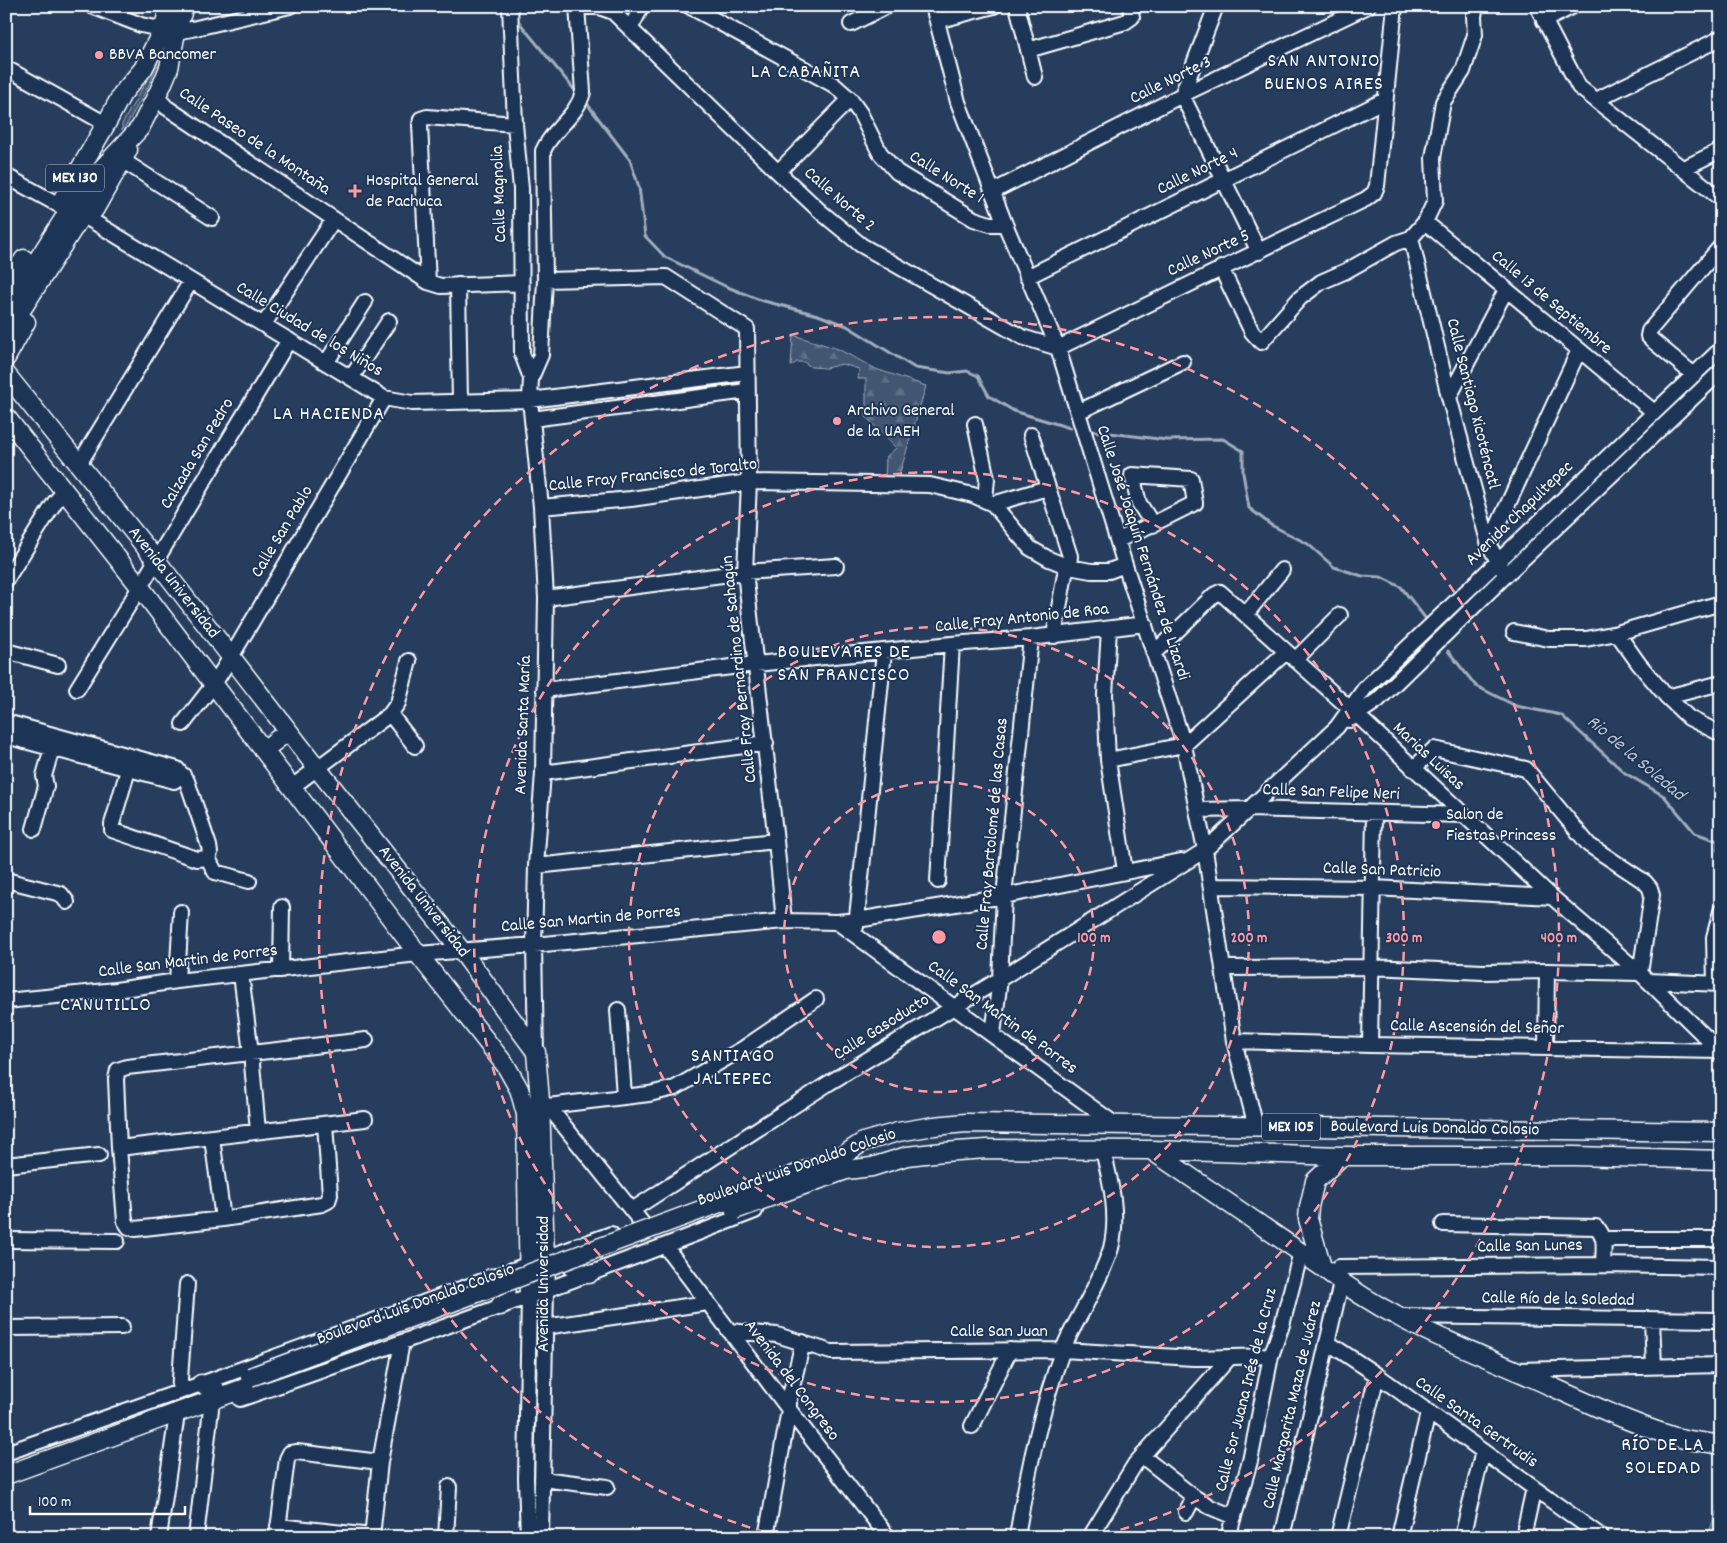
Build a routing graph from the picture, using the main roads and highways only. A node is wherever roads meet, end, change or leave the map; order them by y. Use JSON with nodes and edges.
{"nodes":[{"id":1,"x":170,"y":6,"type":"edge"},
{"id":2,"x":184,"y":6,"type":"edge"},
{"id":3,"x":169,"y":31,"type":"junction"},
{"id":4,"x":143,"y":69,"type":"junction"},
{"id":5,"x":140,"y":128,"type":"junction"},
{"id":6,"x":100,"y":169,"type":"junction"},
{"id":7,"x":6,"y":286,"type":"edge"},
{"id":8,"x":6,"y":310,"type":"edge"},
{"id":9,"x":6,"y":334,"type":"edge"},
{"id":10,"x":6,"y":358,"type":"edge"},
{"id":11,"x":8,"y":381,"type":"edge"},
{"id":12,"x":6,"y":418,"type":"edge"},
{"id":13,"x":6,"y":426,"type":"edge"},
{"id":14,"x":23,"y":440,"type":"junction"},
{"id":15,"x":288,"y":731,"type":"junction"},
{"id":16,"x":264,"y":750,"type":"junction"},
{"id":17,"x":1721,"y":1132,"type":"edge"},
{"id":18,"x":1151,"y":1150,"type":"junction"},
{"id":19,"x":1342,"y":1156,"type":"junction"},
{"id":20,"x":1721,"y":1160,"type":"edge"},
{"id":21,"x":782,"y":1186,"type":"junction"},
{"id":22,"x":579,"y":1246,"type":"road end"},
{"id":23,"x":1334,"y":1272,"type":"junction"},
{"id":24,"x":589,"y":1274,"type":"road end"},
{"id":25,"x":491,"y":1278,"type":"road end"},
{"id":26,"x":546,"y":1288,"type":"road end"},
{"id":27,"x":529,"y":1295,"type":"road end"},
{"id":28,"x":500,"y":1306,"type":"road end"},
{"id":29,"x":211,"y":1395,"type":"junction"},
{"id":30,"x":1721,"y":1445,"type":"edge"},
{"id":31,"x":6,"y":1466,"type":"edge"},
{"id":32,"x":6,"y":1475,"type":"edge"}],
"edges":[{"from":1,"to":3,"type":"main road","number":"MEX 130"},
{"from":2,"to":3,"type":"main road","number":"MEX 130"},
{"from":3,"to":4,"type":"main road","number":"MEX 130"},
{"from":3,"to":5,"type":"main road","number":"MEX 130"},
{"from":4,"to":6,"type":"main road"},
{"from":4,"to":7,"type":"main road","number":"MEX 130"},
{"from":5,"to":6,"type":"main road","number":"MEX 130"},
{"from":5,"to":10,"type":"main road"},
{"from":6,"to":8,"type":"main road","number":"MEX 130"},
{"from":6,"to":9,"type":"main road"},
{"from":11,"to":15,"type":"main road","name":"Avenida Universidad"},
{"from":12,"to":14,"type":"main road","name":"Avenida Universidad"},
{"from":13,"to":14,"type":"main road"},
{"from":14,"to":16,"type":"main road","name":"Avenida Universidad"},
{"from":15,"to":16,"type":"main road"},
{"from":15,"to":26,"type":"main road","name":"Avenida Universidad"},
{"from":16,"to":27,"type":"main road","name":"Avenida Universidad"},
{"from":17,"to":21,"type":"main road","name":"Boulevard Luis Donaldo Colosio","number":"MEX 105"},
{"from":18,"to":19,"type":"main road","name":"Boulevard Luis Donaldo Colosio","number":"MEX 105"},
{"from":18,"to":21,"type":"main road","name":"Boulevard Luis Donaldo Colosio","number":"MEX 105"},
{"from":18,"to":23,"type":"main road"},
{"from":19,"to":20,"type":"main road","name":"Boulevard Luis Donaldo Colosio","number":"MEX 105"},
{"from":19,"to":23,"type":"main road"},
{"from":21,"to":29,"type":"main road","bridge":true},
{"from":22,"to":24,"type":"main road"},
{"from":23,"to":30,"type":"main road"},
{"from":25,"to":28,"type":"main road"},
{"from":29,"to":31,"type":"main road"},
{"from":29,"to":32,"type":"main road"}]}
